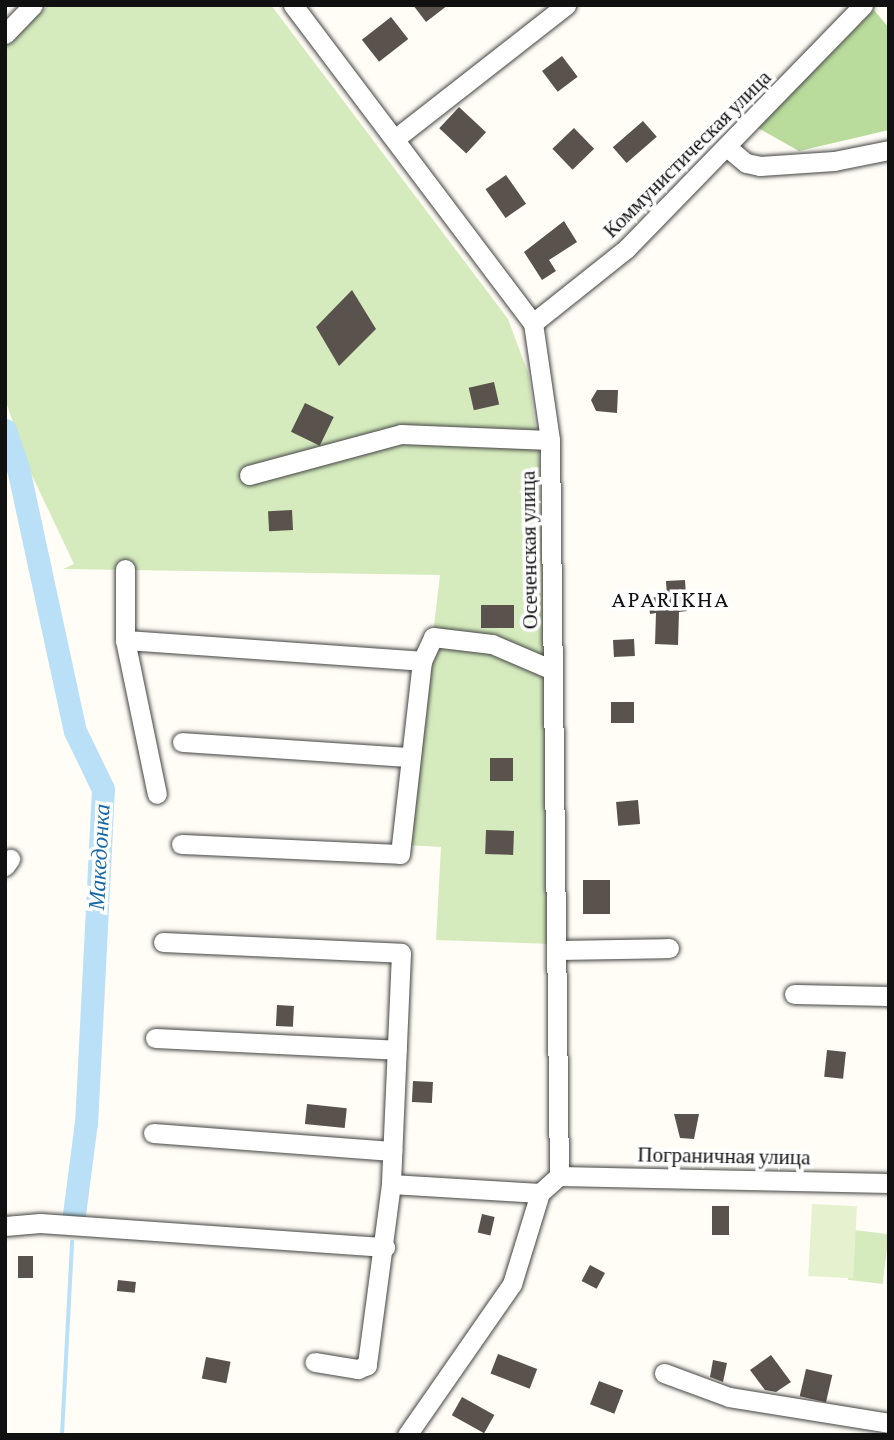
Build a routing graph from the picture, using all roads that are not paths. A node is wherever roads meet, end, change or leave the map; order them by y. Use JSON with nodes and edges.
{"nodes":[{"id":1,"x":33,"y":5,"type":"edge"},
{"id":2,"x":293,"y":5,"type":"edge"},
{"id":3,"x":566,"y":5,"type":"edge"},
{"id":4,"x":863,"y":5,"type":"edge"},
{"id":5,"x":5,"y":34,"type":"edge"},
{"id":6,"x":396,"y":138,"type":"junction"},
{"id":7,"x":728,"y":148,"type":"junction"},
{"id":8,"x":889,"y":150,"type":"edge"},
{"id":9,"x":533,"y":323,"type":"junction"},
{"id":10,"x":550,"y":440,"type":"junction"},
{"id":11,"x":248,"y":475,"type":"dead end"},
{"id":12,"x":125,"y":569,"type":"dead end"},
{"id":13,"x":125,"y":640,"type":"junction"},
{"id":14,"x":422,"y":661,"type":"junction"},
{"id":15,"x":553,"y":670,"type":"junction"},
{"id":16,"x":182,"y":741,"type":"dead end"},
{"id":17,"x":411,"y":758,"type":"junction"},
{"id":18,"x":157,"y":794,"type":"dead end"},
{"id":19,"x":181,"y":845,"type":"dead end"},
{"id":20,"x":163,"y":943,"type":"dead end"},
{"id":21,"x":669,"y":947,"type":"dead end"},
{"id":22,"x":558,"y":950,"type":"junction"},
{"id":23,"x":794,"y":994,"type":"dead end"},
{"id":24,"x":889,"y":996,"type":"edge"},
{"id":25,"x":155,"y":1038,"type":"dead end"},
{"id":26,"x":397,"y":1050,"type":"junction"},
{"id":27,"x":153,"y":1133,"type":"dead end"},
{"id":28,"x":392,"y":1151,"type":"junction"},
{"id":29,"x":559,"y":1176,"type":"junction"},
{"id":30,"x":889,"y":1183,"type":"edge"},
{"id":31,"x":391,"y":1184,"type":"junction"},
{"id":32,"x":540,"y":1193,"type":"junction"},
{"id":33,"x":5,"y":1226,"type":"edge"},
{"id":34,"x":385,"y":1247,"type":"junction"},
{"id":35,"x":315,"y":1363,"type":"dead end"},
{"id":36,"x":664,"y":1373,"type":"dead end"},
{"id":37,"x":889,"y":1423,"type":"edge"},
{"id":38,"x":407,"y":1435,"type":"edge"}],
"edges":[{"from":1,"to":5,"type":"street"},
{"from":2,"to":6,"type":"street","name":"Осеченская улица"},
{"from":3,"to":6,"type":"street"},
{"from":4,"to":7,"type":"street","name":"Коммунистическая улица"},
{"from":6,"to":9,"type":"street","name":"Осеченская улица"},
{"from":7,"to":8,"type":"street"},
{"from":7,"to":9,"type":"street","name":"Коммунистическая улица"},
{"from":9,"to":10,"type":"street","name":"Осеченская улица"},
{"from":10,"to":11,"type":"street"},
{"from":10,"to":15,"type":"street","name":"Осеченская улица"},
{"from":12,"to":13,"type":"street"},
{"from":13,"to":14,"type":"street"},
{"from":13,"to":18,"type":"street"},
{"from":14,"to":15,"type":"street"},
{"from":14,"to":17,"type":"street"},
{"from":15,"to":22,"type":"street","name":"Осеченская улица"},
{"from":16,"to":17,"type":"street"},
{"from":17,"to":19,"type":"street"},
{"from":20,"to":26,"type":"street"},
{"from":21,"to":22,"type":"street"},
{"from":22,"to":29,"type":"street","name":"Осеченская улица"},
{"from":23,"to":24,"type":"street"},
{"from":25,"to":26,"type":"street"},
{"from":26,"to":28,"type":"street"},
{"from":27,"to":28,"type":"street"},
{"from":28,"to":31,"type":"street"},
{"from":29,"to":30,"type":"street","name":"Пограничная улица"},
{"from":29,"to":32,"type":"street"},
{"from":31,"to":32,"type":"street"},
{"from":31,"to":34,"type":"street"},
{"from":32,"to":38,"type":"street"},
{"from":33,"to":34,"type":"street"},
{"from":34,"to":35,"type":"street"},
{"from":36,"to":37,"type":"street"}]}
